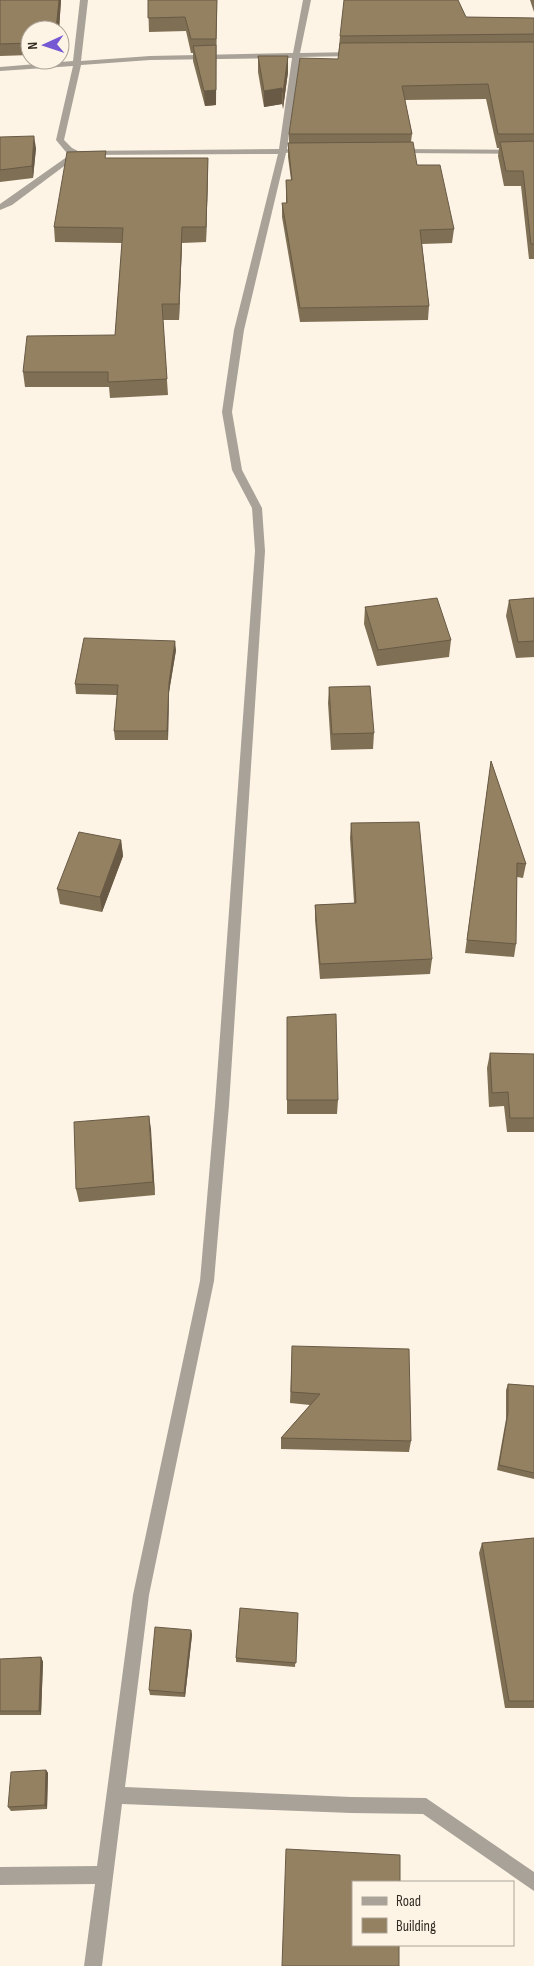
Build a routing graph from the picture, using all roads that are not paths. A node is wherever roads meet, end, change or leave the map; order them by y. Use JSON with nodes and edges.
{"nodes":[{"id":1,"x":84,"y":0,"type":"edge"},
{"id":2,"x":307,"y":0,"type":"edge"},
{"id":3,"x":296,"y":54,"type":"junction"},
{"id":4,"x":366,"y":54,"type":"edge"},
{"id":5,"x":77,"y":64,"type":"junction"},
{"id":6,"x":0,"y":70,"type":"edge"},
{"id":7,"x":283,"y":151,"type":"junction"},
{"id":8,"x":302,"y":151,"type":"edge"},
{"id":9,"x":389,"y":151,"type":"edge"},
{"id":10,"x":77,"y":152,"type":"junction"},
{"id":11,"x":534,"y":152,"type":"edge"},
{"id":12,"x":0,"y":207,"type":"edge"},
{"id":13,"x":115,"y":1796,"type":"junction"},
{"id":14,"x":105,"y":1875,"type":"junction"},
{"id":15,"x":0,"y":1876,"type":"edge"},
{"id":16,"x":534,"y":1882,"type":"edge"},
{"id":17,"x":93,"y":1966,"type":"edge"}],
"edges":[{"from":1,"to":5,"type":"street"},
{"from":2,"to":3,"type":"street"},
{"from":3,"to":4,"type":"street"},
{"from":3,"to":5,"type":"street"},
{"from":3,"to":7,"type":"street"},
{"from":5,"to":6,"type":"street"},
{"from":5,"to":10,"type":"street"},
{"from":7,"to":8,"type":"street"},
{"from":7,"to":10,"type":"street"},
{"from":7,"to":13,"type":"street"},
{"from":9,"to":11,"type":"street"},
{"from":10,"to":12,"type":"street"},
{"from":13,"to":14,"type":"street"},
{"from":13,"to":16,"type":"street"},
{"from":14,"to":15,"type":"street"},
{"from":14,"to":17,"type":"street"}]}
